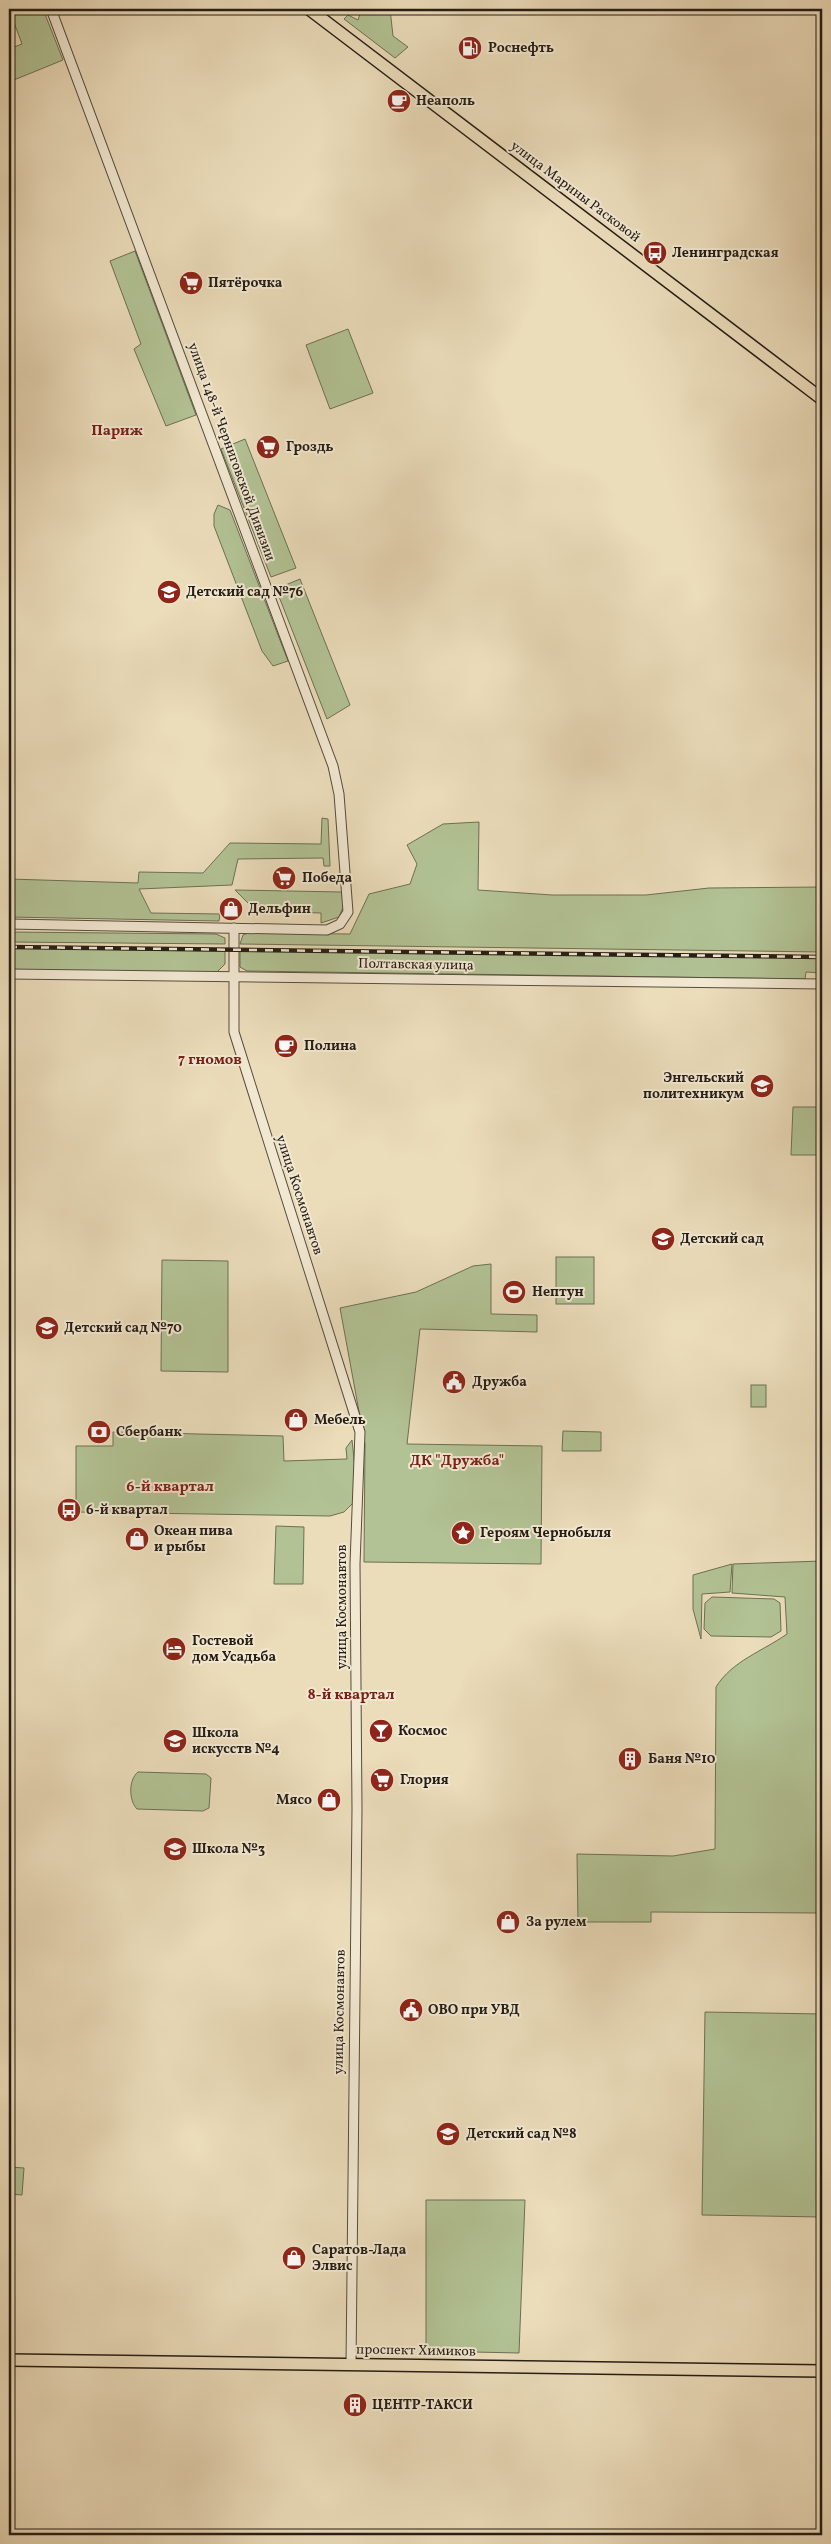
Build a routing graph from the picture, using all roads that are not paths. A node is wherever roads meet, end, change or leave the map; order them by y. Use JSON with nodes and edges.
{"nodes":[{"id":1,"x":51,"y":9,"type":"edge"},
{"id":2,"x":309,"y":9,"type":"edge"},
{"id":3,"x":822,"y":399,"type":"edge"},
{"id":4,"x":9,"y":924,"type":"edge"},
{"id":5,"x":234,"y":928,"type":"junction"},
{"id":6,"x":9,"y":974,"type":"edge"},
{"id":7,"x":234,"y":976,"type":"junction"},
{"id":8,"x":822,"y":984,"type":"edge"},
{"id":9,"x":9,"y":2360,"type":"edge"},
{"id":10,"x":351,"y":2365,"type":"junction"},
{"id":11,"x":822,"y":2371,"type":"edge"}],
"edges":[{"from":1,"to":5,"type":"street","name":"улица 148-й Черниговской Дивизии"},
{"from":2,"to":3,"type":"main road","name":"улица Марины Расковой"},
{"from":4,"to":5,"type":"street"},
{"from":5,"to":7,"type":"street","name":"улица Космонавтов"},
{"from":6,"to":7,"type":"street","name":"Полтавская улица"},
{"from":7,"to":8,"type":"street","name":"Полтавская улица"},
{"from":7,"to":10,"type":"street","name":"улица Космонавтов"},
{"from":9,"to":10,"type":"main road","name":"проспект Химиков"},
{"from":10,"to":11,"type":"main road","name":"проспект Химиков"}]}
